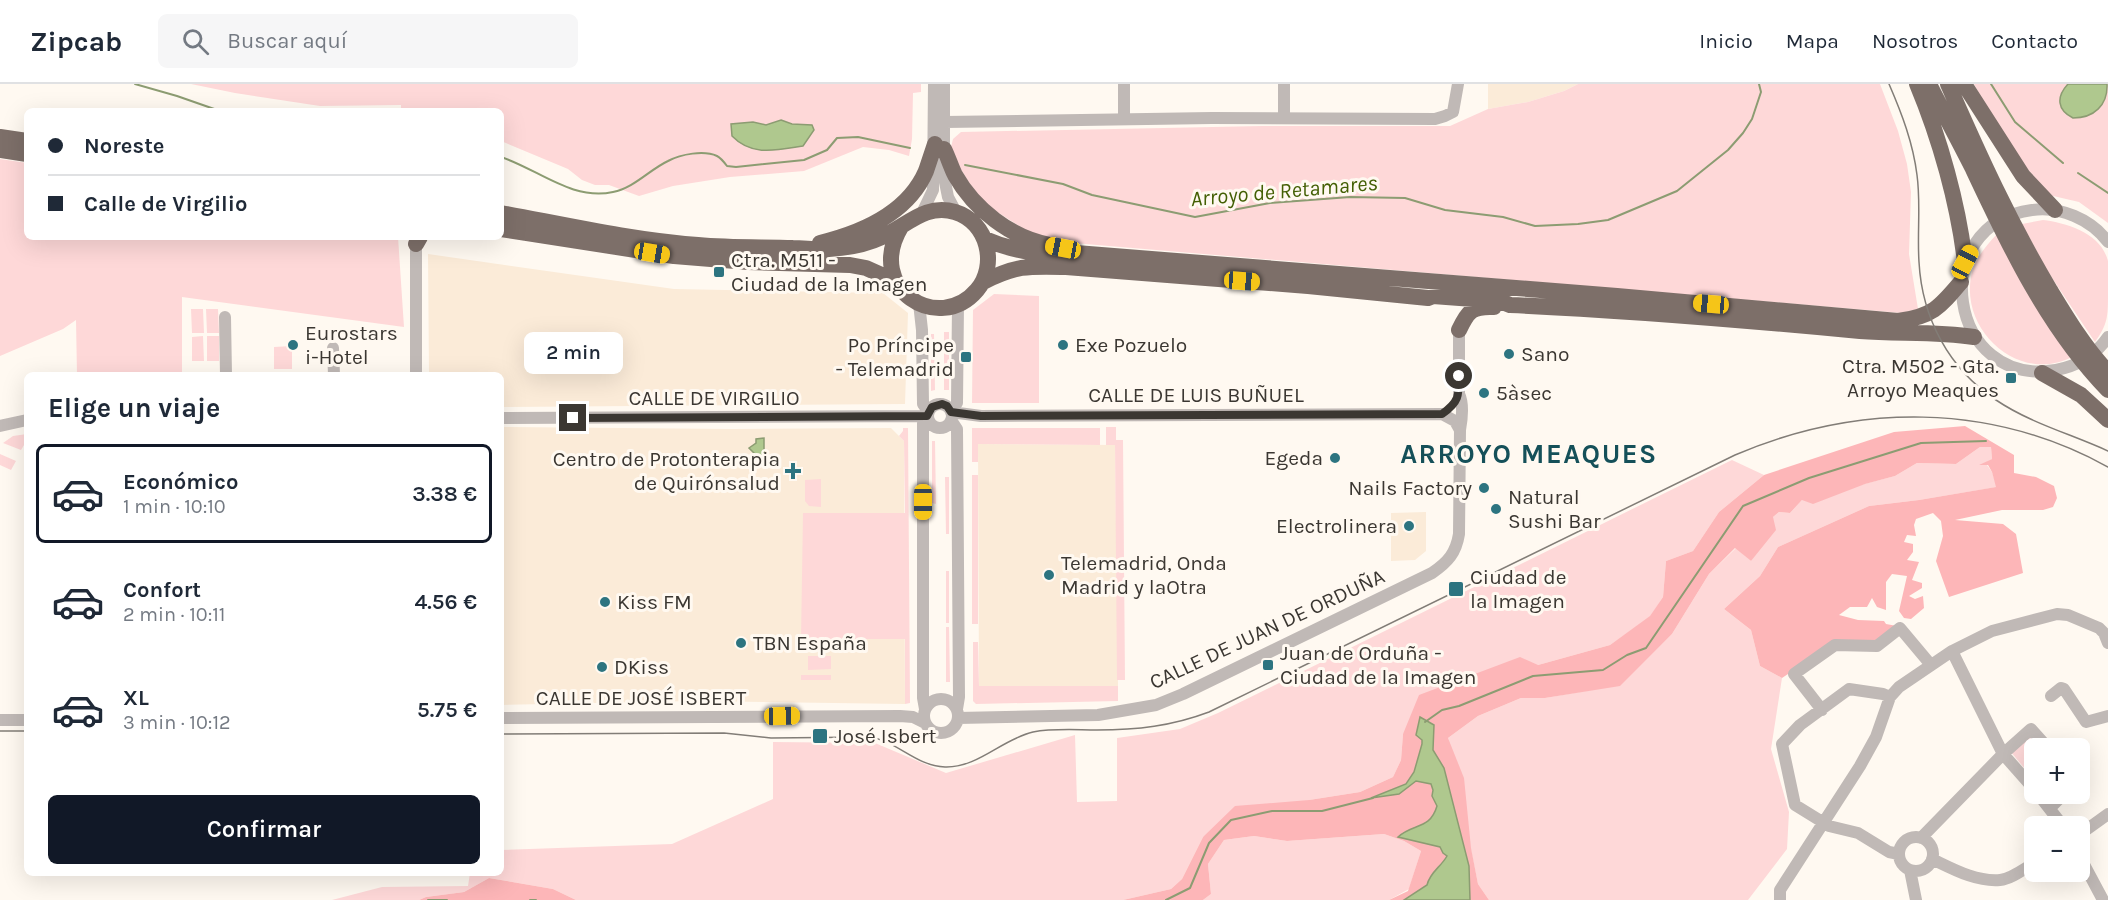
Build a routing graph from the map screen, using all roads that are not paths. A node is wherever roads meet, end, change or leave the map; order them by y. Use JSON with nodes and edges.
{"nodes":[{"id":1,"x":934,"y":84,"type":"edge"},
{"id":2,"x":944,"y":84,"type":"edge"},
{"id":3,"x":1124,"y":84,"type":"edge"},
{"id":4,"x":1284,"y":84,"type":"edge"},
{"id":5,"x":1458,"y":84,"type":"edge"},
{"id":6,"x":1917,"y":84,"type":"edge"},
{"id":7,"x":1929,"y":84,"type":"edge"},
{"id":8,"x":1948,"y":84,"type":"edge"},
{"id":9,"x":1964,"y":84,"type":"edge"},
{"id":10,"x":1284,"y":118,"type":"junction"},
{"id":11,"x":1124,"y":119,"type":"junction"},
{"id":12,"x":945,"y":122,"type":"junction"},
{"id":13,"x":0,"y":137,"type":"edge"},
{"id":14,"x":24,"y":141,"type":"edge"},
{"id":15,"x":940,"y":146,"type":"junction"},
{"id":16,"x":0,"y":150,"type":"edge"},
{"id":17,"x":24,"y":154,"type":"edge"},
{"id":18,"x":1996,"y":206,"type":"junction"},
{"id":19,"x":2055,"y":210,"type":"junction"},
{"id":20,"x":956,"y":212,"type":"junction"},
{"id":21,"x":922,"y":213,"type":"junction"},
{"id":22,"x":504,"y":214,"type":"edge"},
{"id":23,"x":901,"y":227,"type":"junction"},
{"id":24,"x":504,"y":230,"type":"edge"},
{"id":25,"x":985,"y":239,"type":"junction"},
{"id":26,"x":417,"y":240,"type":"edge"},
{"id":27,"x":2108,"y":242,"type":"edge"},
{"id":28,"x":794,"y":248,"type":"junction"},
{"id":29,"x":1076,"y":253,"type":"junction"},
{"id":30,"x":1965,"y":262,"type":"junction"},
{"id":31,"x":895,"y":281,"type":"junction"},
{"id":32,"x":983,"y":282,"type":"junction"},
{"id":33,"x":1961,"y":282,"type":"junction"},
{"id":34,"x":1428,"y":298,"type":"junction"},
{"id":35,"x":919,"y":303,"type":"junction"},
{"id":36,"x":958,"y":304,"type":"junction"},
{"id":37,"x":1510,"y":305,"type":"junction"},
{"id":38,"x":225,"y":317,"type":"dead end"},
{"id":39,"x":1459,"y":330,"type":"junction"},
{"id":40,"x":1974,"y":337,"type":"junction"},
{"id":41,"x":2108,"y":338,"type":"edge"},
{"id":42,"x":332,"y":354,"type":"dead end"},
{"id":43,"x":2100,"y":370,"type":"edge"},
{"id":44,"x":226,"y":372,"type":"edge"},
{"id":45,"x":334,"y":372,"type":"edge"},
{"id":46,"x":416,"y":372,"type":"edge"},
{"id":47,"x":2042,"y":372,"type":"junction"},
{"id":48,"x":2108,"y":390,"type":"edge"},
{"id":49,"x":1459,"y":394,"type":"junction"},
{"id":50,"x":951,"y":414,"type":"junction"},
{"id":51,"x":1442,"y":414,"type":"junction"},
{"id":52,"x":928,"y":416,"type":"junction"},
{"id":53,"x":504,"y":418,"type":"edge"},
{"id":54,"x":2108,"y":420,"type":"edge"},
{"id":55,"x":24,"y":421,"type":"edge"},
{"id":56,"x":0,"y":426,"type":"edge"},
{"id":57,"x":1460,"y":430,"type":"junction"},
{"id":58,"x":2108,"y":643,"type":"edge"},
{"id":59,"x":1952,"y":651,"type":"junction"},
{"id":60,"x":1931,"y":665,"type":"junction"},
{"id":61,"x":2050,"y":696,"type":"dead end"},
{"id":62,"x":1890,"y":698,"type":"junction"},
{"id":63,"x":925,"y":709,"type":"junction"},
{"id":64,"x":1822,"y":710,"type":"junction"},
{"id":65,"x":957,"y":714,"type":"junction"},
{"id":66,"x":2108,"y":716,"type":"edge"},
{"id":67,"x":504,"y":718,"type":"edge"},
{"id":68,"x":0,"y":720,"type":"edge"},
{"id":69,"x":24,"y":720,"type":"edge"},
{"id":70,"x":925,"y":723,"type":"junction"},
{"id":71,"x":2039,"y":738,"type":"edge"},
{"id":72,"x":2003,"y":754,"type":"junction"},
{"id":73,"x":2024,"y":778,"type":"edge"},
{"id":74,"x":2047,"y":804,"type":"edge"},
{"id":75,"x":2054,"y":804,"type":"edge"},
{"id":76,"x":2050,"y":808,"type":"junction"},
{"id":77,"x":2108,"y":814,"type":"edge"},
{"id":78,"x":2056,"y":816,"type":"edge"},
{"id":79,"x":1824,"y":822,"type":"junction"},
{"id":80,"x":2090,"y":827,"type":"edge"},
{"id":81,"x":1922,"y":838,"type":"junction"},
{"id":82,"x":1899,"y":854,"type":"junction"},
{"id":83,"x":1932,"y":859,"type":"junction"},
{"id":84,"x":2024,"y":868,"type":"edge"},
{"id":85,"x":1910,"y":870,"type":"junction"},
{"id":86,"x":2090,"y":876,"type":"edge"},
{"id":87,"x":1780,"y":900,"type":"edge"},
{"id":88,"x":1916,"y":900,"type":"edge"},
{"id":89,"x":2103,"y":900,"type":"edge"}],
"edges":[{"from":1,"to":15,"type":"street"},
{"from":2,"to":12,"type":"street"},
{"from":3,"to":11,"type":"street"},
{"from":4,"to":10,"type":"street"},
{"from":5,"to":10,"type":"street"},
{"from":6,"to":30,"type":"highway"},
{"from":7,"to":18,"type":"highway"},
{"from":8,"to":18,"type":"highway"},
{"from":9,"to":19,"type":"highway"},
{"from":10,"to":11,"type":"street"},
{"from":11,"to":12,"type":"street"},
{"from":12,"to":15,"type":"street"},
{"from":13,"to":14,"type":"highway"},
{"from":15,"to":20,"type":"street"},
{"from":15,"to":21,"type":"street"},
{"from":15,"to":28,"type":"highway"},
{"from":15,"to":29,"type":"highway"},
{"from":16,"to":17,"type":"highway"},
{"from":18,"to":43,"type":"highway"},
{"from":19,"to":27,"type":"street"},
{"from":19,"to":30,"type":"street"},
{"from":20,"to":21,"type":"highway"},
{"from":20,"to":25,"type":"highway"},
{"from":21,"to":23,"type":"highway"},
{"from":22,"to":28,"type":"highway"},
{"from":23,"to":28,"type":"highway"},
{"from":23,"to":31,"type":"highway"},
{"from":24,"to":31,"type":"highway"},
{"from":25,"to":29,"type":"highway"},
{"from":25,"to":32,"type":"highway"},
{"from":26,"to":46,"type":"street"},
{"from":29,"to":33,"type":"highway"},
{"from":30,"to":33,"type":"street"},
{"from":31,"to":35,"type":"highway"},
{"from":32,"to":34,"type":"highway"},
{"from":32,"to":36,"type":"highway"},
{"from":33,"to":40,"type":"street"},
{"from":34,"to":37,"type":"highway"},
{"from":34,"to":39,"type":"highway"},
{"from":35,"to":36,"type":"highway"},
{"from":35,"to":52,"type":"street"},
{"from":36,"to":50,"type":"street"},
{"from":37,"to":39,"type":"highway"},
{"from":37,"to":40,"type":"highway"},
{"from":38,"to":44,"type":"street"},
{"from":39,"to":49,"type":"street"},
{"from":40,"to":47,"type":"street"},
{"from":41,"to":47,"type":"street"},
{"from":42,"to":45,"type":"street"},
{"from":43,"to":48,"type":"highway"},
{"from":47,"to":54,"type":"highway"},
{"from":49,"to":51,"type":"street"},
{"from":49,"to":57,"type":"street"},
{"from":50,"to":51,"type":"street","name":"CALLE DE LUIS BUÑUEL"},
{"from":50,"to":52,"type":"street"},
{"from":50,"to":52,"type":"street"},
{"from":50,"to":65,"type":"street"},
{"from":51,"to":57,"type":"street"},
{"from":52,"to":53,"type":"street","name":"CALLE DE VIRGILIO"},
{"from":52,"to":63,"type":"street"},
{"from":55,"to":56,"type":"street"},
{"from":57,"to":65,"type":"street","name":"CALLE DE JUAN DE ORDUÑA"},
{"from":58,"to":59,"type":"street"},
{"from":59,"to":60,"type":"street"},
{"from":59,"to":72,"type":"street"},
{"from":60,"to":62,"type":"street"},
{"from":60,"to":64,"type":"street"},
{"from":61,"to":66,"type":"street"},
{"from":62,"to":64,"type":"street"},
{"from":62,"to":79,"type":"street"},
{"from":63,"to":65,"type":"street"},
{"from":63,"to":70,"type":"street"},
{"from":64,"to":79,"type":"street"},
{"from":65,"to":70,"type":"street"},
{"from":67,"to":70,"type":"street","name":"CALLE DE JOSÉ ISBERT"},
{"from":68,"to":69,"type":"street"},
{"from":71,"to":72,"type":"street"},
{"from":72,"to":73,"type":"street"},
{"from":72,"to":81,"type":"street"},
{"from":74,"to":76,"type":"street"},
{"from":75,"to":76,"type":"street"},
{"from":76,"to":78,"type":"street"},
{"from":77,"to":80,"type":"street"},
{"from":79,"to":82,"type":"street"},
{"from":79,"to":87,"type":"street"},
{"from":81,"to":82,"type":"street"},
{"from":81,"to":83,"type":"street"},
{"from":82,"to":85,"type":"street"},
{"from":83,"to":84,"type":"street"},
{"from":83,"to":85,"type":"street"},
{"from":85,"to":88,"type":"street"},
{"from":86,"to":89,"type":"street"}]}
